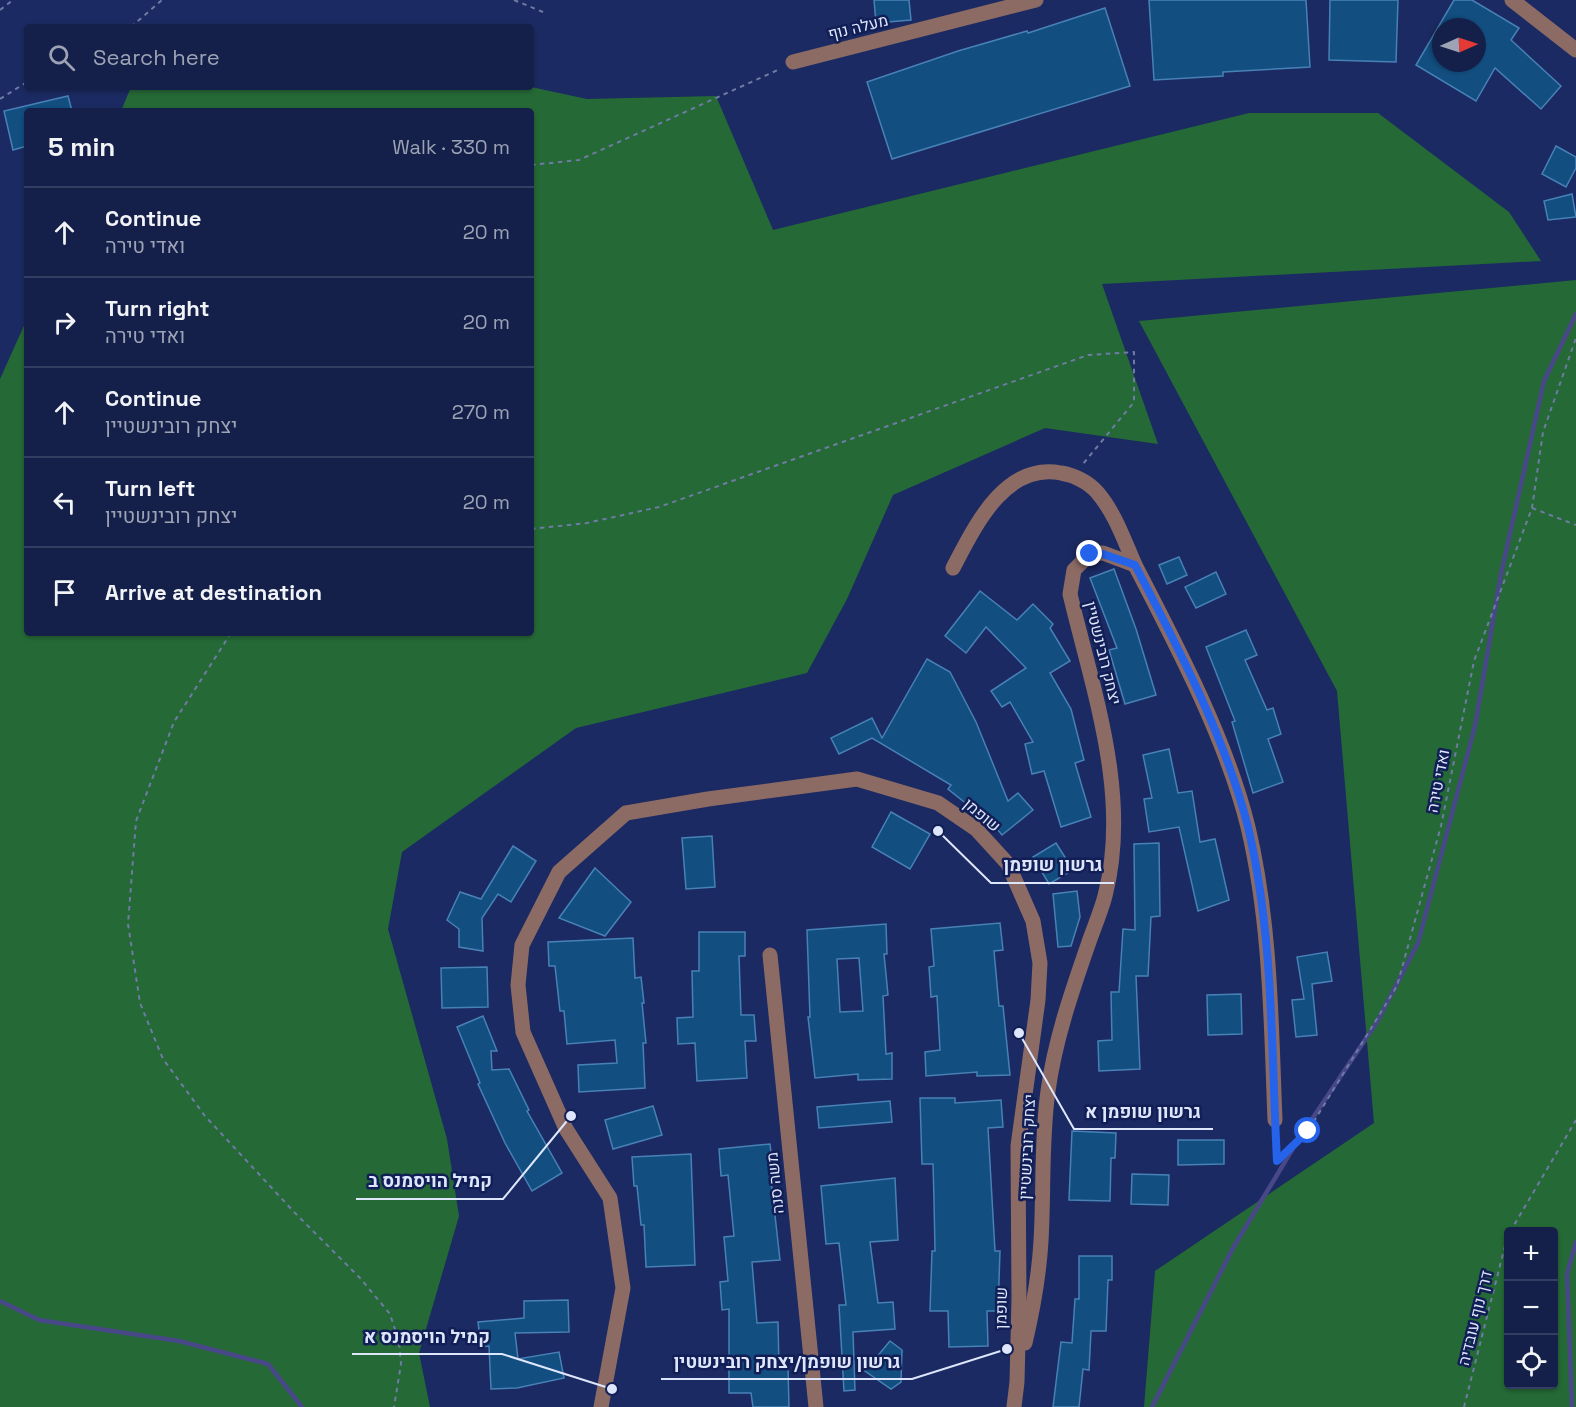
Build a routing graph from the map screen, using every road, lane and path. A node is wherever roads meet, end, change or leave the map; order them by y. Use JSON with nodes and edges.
{"nodes":[{"id":1,"x":13,"y":0,"type":"edge"},
{"id":2,"x":162,"y":0,"type":"edge"},
{"id":3,"x":514,"y":0,"type":"edge"},
{"id":4,"x":1036,"y":0,"type":"edge"},
{"id":5,"x":1512,"y":0,"type":"edge"},
{"id":6,"x":0,"y":10,"type":"edge"},
{"id":7,"x":543,"y":12,"type":"dead end"},
{"id":8,"x":134,"y":24,"type":"edge"},
{"id":9,"x":1576,"y":50,"type":"edge"},
{"id":10,"x":793,"y":62,"type":"joint"},
{"id":11,"x":24,"y":84,"type":"edge"},
{"id":12,"x":0,"y":99,"type":"edge"},
{"id":13,"x":534,"y":165,"type":"edge"},
{"id":14,"x":1576,"y":338,"type":"edge"},
{"id":15,"x":1082,"y":465,"type":"dead end"},
{"id":16,"x":1532,"y":508,"type":"junction"},
{"id":17,"x":1576,"y":525,"type":"edge"},
{"id":18,"x":534,"y":529,"type":"edge"},
{"id":19,"x":1135,"y":565,"type":"junction"},
{"id":20,"x":953,"y":568,"type":"dead end"},
{"id":21,"x":229,"y":636,"type":"edge"},
{"id":22,"x":770,"y":955,"type":"dead end"},
{"id":23,"x":1275,"y":1120,"type":"joint"},
{"id":24,"x":1576,"y":1120,"type":"edge"},
{"id":25,"x":1513,"y":1227,"type":"edge"},
{"id":26,"x":1504,"y":1252,"type":"edge"},
{"id":27,"x":1037,"y":1289,"type":"junction"},
{"id":28,"x":1019,"y":1299,"type":"junction"},
{"id":29,"x":1017,"y":1382,"type":"junction"},
{"id":30,"x":394,"y":1407,"type":"edge"},
{"id":31,"x":601,"y":1407,"type":"edge"},
{"id":32,"x":816,"y":1407,"type":"edge"},
{"id":33,"x":1014,"y":1407,"type":"edge"},
{"id":34,"x":1464,"y":1407,"type":"edge"}],
"edges":[{"from":1,"to":6,"type":"path"},
{"from":2,"to":8,"type":"path"},
{"from":3,"to":7,"type":"path"},
{"from":4,"to":10,"type":"street","name":"מעלה נוף"},
{"from":5,"to":9,"type":"street"},
{"from":10,"to":13,"type":"path"},
{"from":11,"to":12,"type":"path"},
{"from":14,"to":16,"type":"path","name":"ואדי טירה"},
{"from":15,"to":18,"type":"path"},
{"from":16,"to":17,"type":"path"},
{"from":16,"to":23,"type":"path","name":"ואדי טירה"},
{"from":19,"to":20,"type":"street"},
{"from":19,"to":23,"type":"street"},
{"from":19,"to":27,"type":"street","name":"יצחק רובינשטיין"},
{"from":21,"to":30,"type":"path"},
{"from":22,"to":32,"type":"street","name":"משה סנה"},
{"from":24,"to":25,"type":"path","name":"דרך נוף עובדיה"},
{"from":26,"to":34,"type":"path","name":"דרך נוף עובדיה"},
{"from":27,"to":28,"type":"street"},
{"from":27,"to":29,"type":"street","name":"יצחק רובינשטיין"},
{"from":28,"to":29,"type":"street","name":"שופמן"},
{"from":28,"to":31,"type":"street","name":"שופמן"},
{"from":29,"to":33,"type":"street","name":"שופמן"}]}
